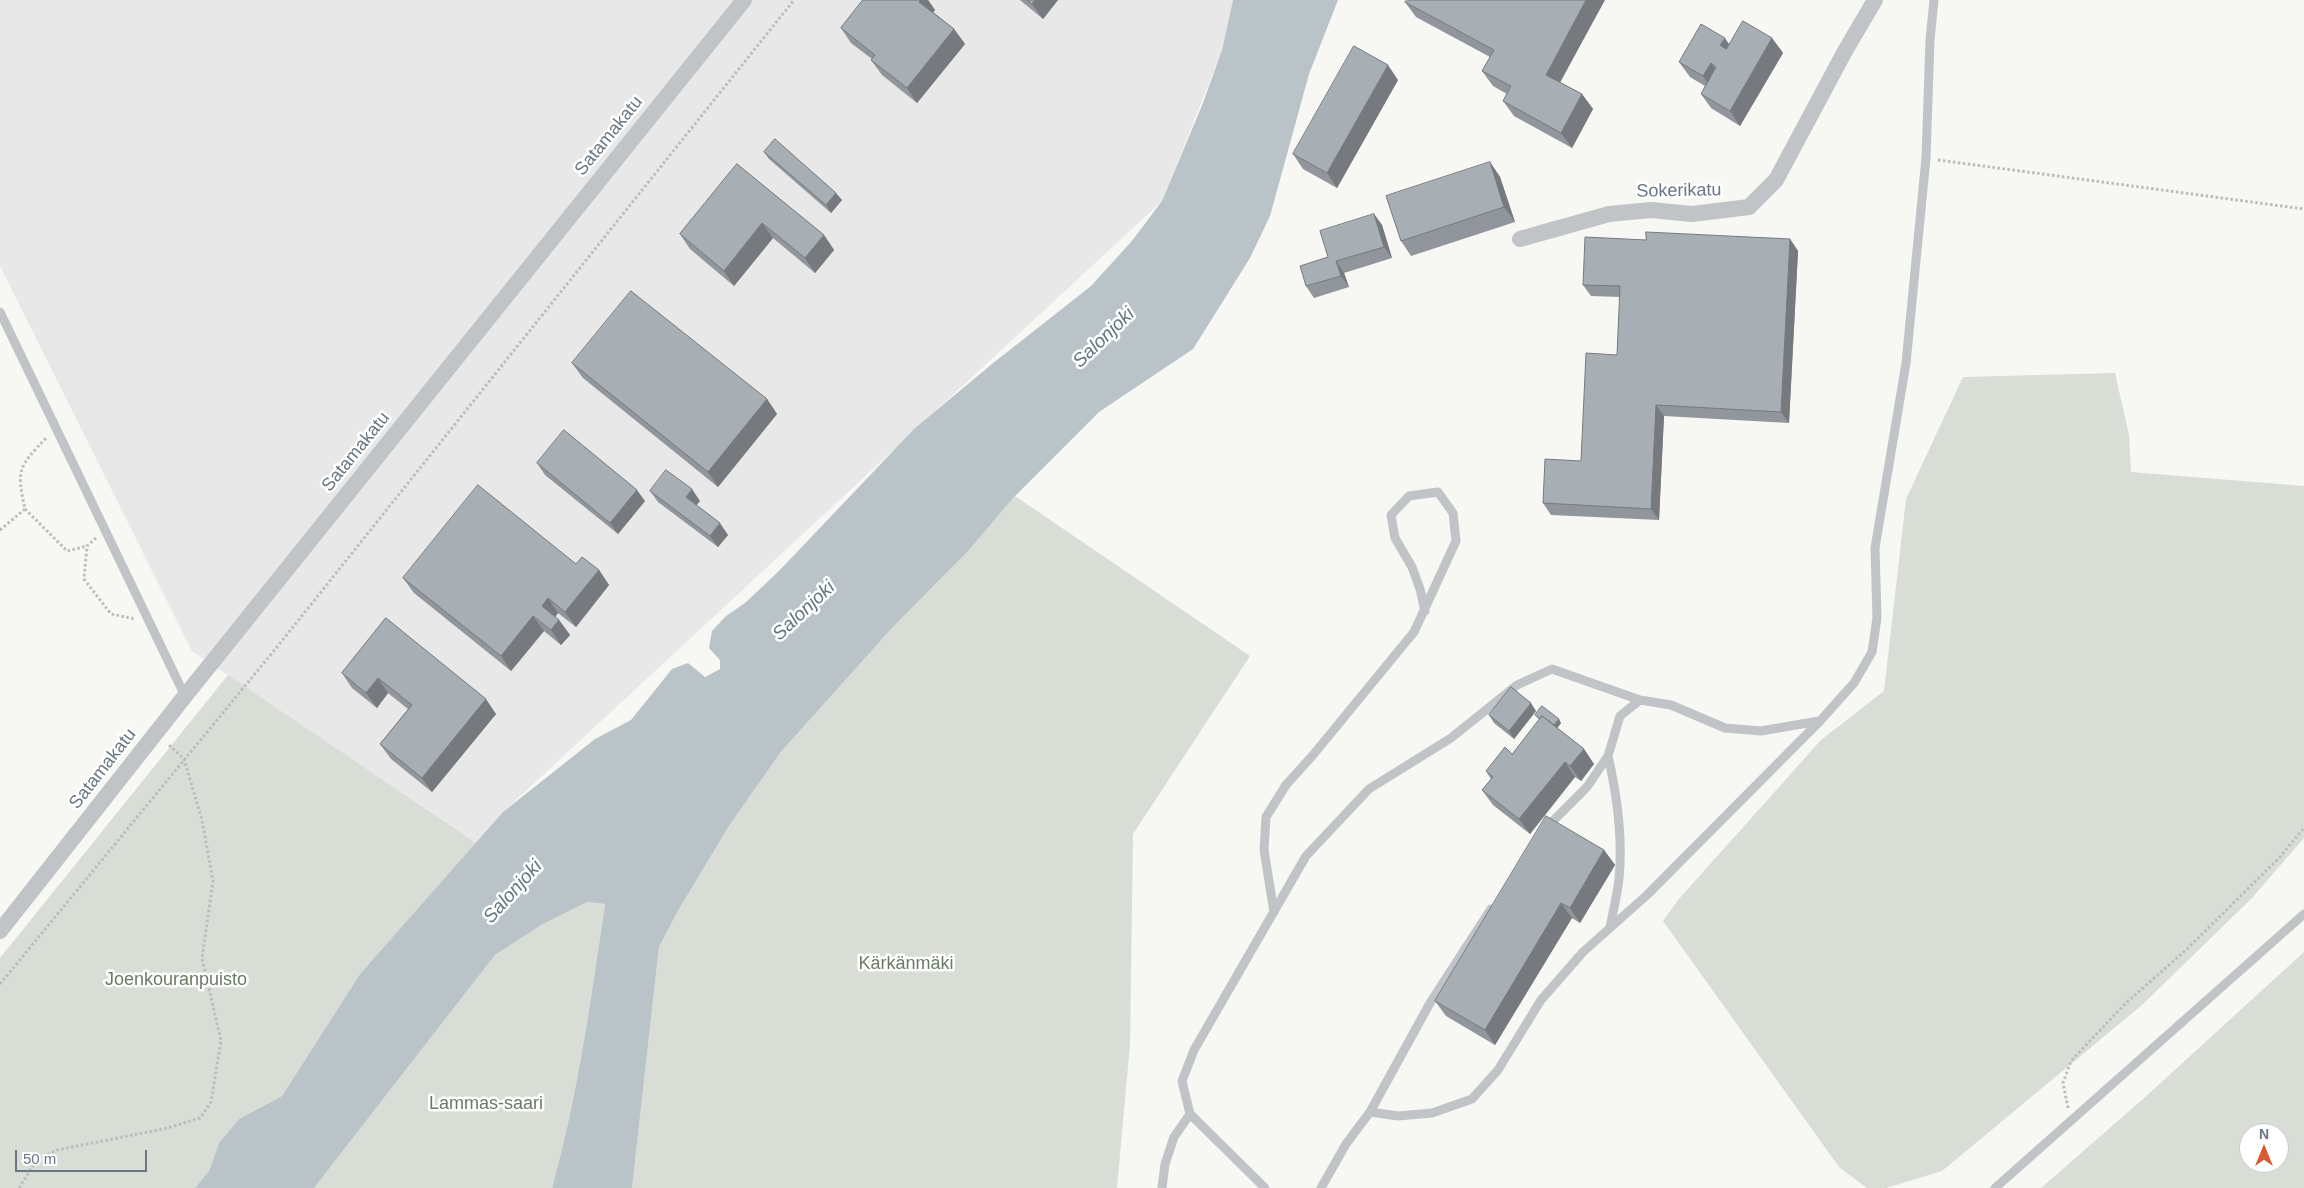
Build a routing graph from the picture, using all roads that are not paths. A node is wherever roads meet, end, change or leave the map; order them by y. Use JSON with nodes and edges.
{"nodes":[{"id":1,"x":744,"y":0,"type":"edge"},
{"id":2,"x":1876,"y":0,"type":"edge"},
{"id":3,"x":1934,"y":0,"type":"edge"},
{"id":4,"x":1520,"y":239,"type":"dead end"},
{"id":5,"x":0,"y":312,"type":"edge"},
{"id":6,"x":1425,"y":611,"type":"junction"},
{"id":7,"x":185,"y":696,"type":"junction"},
{"id":8,"x":1640,"y":700,"type":"junction"},
{"id":9,"x":1820,"y":721,"type":"junction"},
{"id":10,"x":1608,"y":756,"type":"junction"},
{"id":11,"x":1539,"y":837,"type":"edge"},
{"id":12,"x":1497,"y":899,"type":"edge"},
{"id":13,"x":1274,"y":912,"type":"junction"},
{"id":14,"x":2304,"y":914,"type":"edge"},
{"id":15,"x":1610,"y":928,"type":"junction"},
{"id":16,"x":0,"y":931,"type":"edge"},
{"id":17,"x":1370,"y":1112,"type":"junction"},
{"id":18,"x":1190,"y":1114,"type":"junction"},
{"id":19,"x":1162,"y":1188,"type":"edge"},
{"id":20,"x":1265,"y":1188,"type":"edge"},
{"id":21,"x":1320,"y":1188,"type":"edge"},
{"id":22,"x":1995,"y":1188,"type":"edge"}],
"edges":[{"from":1,"to":7,"type":"street","name":"Satamakatu"},
{"from":2,"to":4,"type":"street","name":"Sokerikatu"},
{"from":3,"to":9,"type":"lane"},
{"from":5,"to":7,"type":"lane"},
{"from":6,"to":6,"type":"lane"},
{"from":6,"to":13,"type":"lane"},
{"from":7,"to":16,"type":"street","name":"Satamakatu"},
{"from":8,"to":9,"type":"lane"},
{"from":8,"to":10,"type":"lane"},
{"from":8,"to":13,"type":"lane"},
{"from":9,"to":15,"type":"lane"},
{"from":10,"to":11,"type":"lane"},
{"from":10,"to":15,"type":"lane"},
{"from":12,"to":17,"type":"lane"},
{"from":13,"to":18,"type":"lane"},
{"from":14,"to":22,"type":"lane"},
{"from":15,"to":17,"type":"lane"},
{"from":17,"to":21,"type":"lane"},
{"from":18,"to":19,"type":"lane"},
{"from":18,"to":20,"type":"lane"}]}
